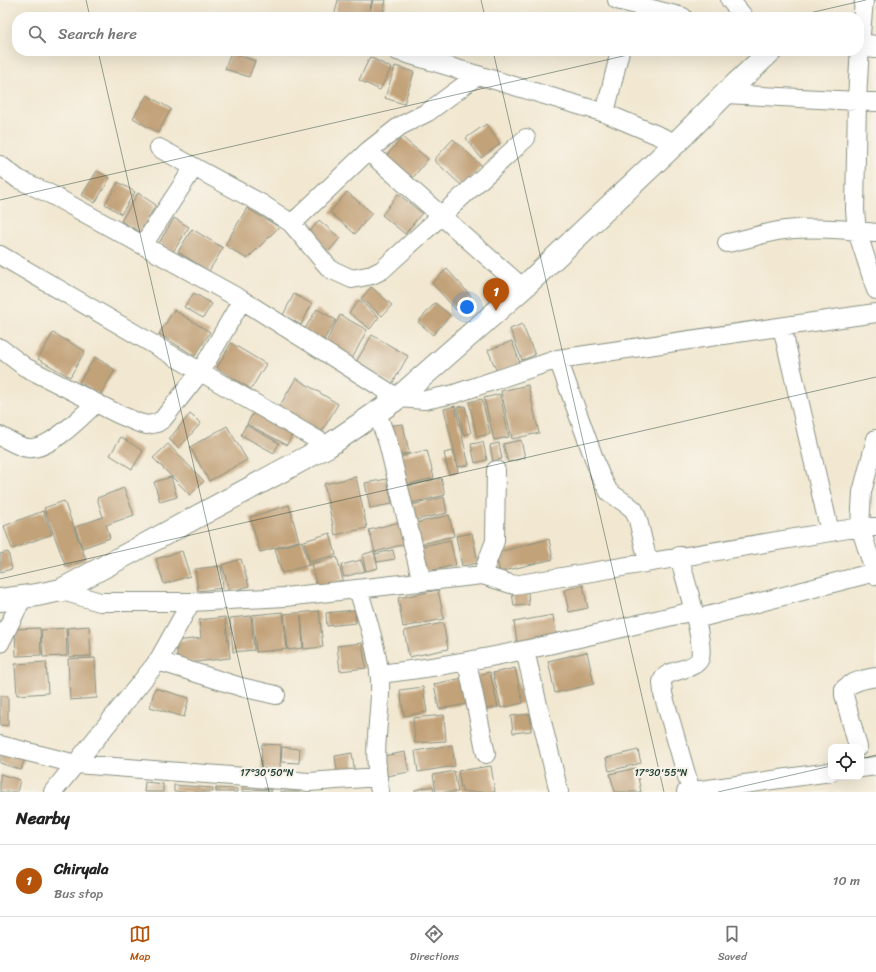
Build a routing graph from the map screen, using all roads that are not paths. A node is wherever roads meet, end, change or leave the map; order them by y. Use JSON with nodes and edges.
{"nodes":[{"id":1,"x":730,"y":0,"type":"edge"},
{"id":2,"x":864,"y":0,"type":"edge"},
{"id":3,"x":626,"y":7,"type":"edge"},
{"id":4,"x":744,"y":11,"type":"edge"},
{"id":5,"x":654,"y":12,"type":"edge"},
{"id":6,"x":863,"y":12,"type":"edge"},
{"id":7,"x":864,"y":46,"type":"edge"},
{"id":8,"x":876,"y":47,"type":"edge"},
{"id":9,"x":414,"y":56,"type":"edge"},
{"id":10,"x":619,"y":56,"type":"edge"},
{"id":11,"x":766,"y":56,"type":"edge"},
{"id":12,"x":859,"y":56,"type":"edge"},
{"id":13,"x":478,"y":75,"type":"junction"},
{"id":14,"x":725,"y":94,"type":"junction"},
{"id":15,"x":857,"y":100,"type":"junction"},
{"id":16,"x":876,"y":102,"type":"edge"},
{"id":17,"x":605,"y":113,"type":"junction"},
{"id":18,"x":526,"y":138,"type":"dead end"},
{"id":19,"x":676,"y":143,"type":"junction"},
{"id":20,"x":159,"y":148,"type":"dead end"},
{"id":21,"x":368,"y":151,"type":"junction"},
{"id":22,"x":0,"y":165,"type":"edge"},
{"id":23,"x":194,"y":167,"type":"junction"},
{"id":24,"x":441,"y":215,"type":"junction"},
{"id":25,"x":291,"y":223,"type":"junction"},
{"id":26,"x":857,"y":231,"type":"junction"},
{"id":27,"x":876,"y":233,"type":"edge"},
{"id":28,"x":727,"y":243,"type":"dead end"},
{"id":29,"x":143,"y":245,"type":"junction"},
{"id":30,"x":0,"y":255,"type":"edge"},
{"id":31,"x":523,"y":288,"type":"junction"},
{"id":32,"x":876,"y":290,"type":"edge"},
{"id":33,"x":242,"y":300,"type":"junction"},
{"id":34,"x":876,"y":313,"type":"edge"},
{"id":35,"x":782,"y":327,"type":"junction"},
{"id":36,"x":0,"y":348,"type":"edge"},
{"id":37,"x":558,"y":359,"type":"junction"},
{"id":38,"x":201,"y":372,"type":"junction"},
{"id":39,"x":398,"y":398,"type":"junction"},
{"id":40,"x":96,"y":403,"type":"junction"},
{"id":41,"x":377,"y":413,"type":"junction"},
{"id":42,"x":0,"y":436,"type":"edge"},
{"id":43,"x":876,"y":439,"type":"edge"},
{"id":44,"x":328,"y":446,"type":"junction"},
{"id":45,"x":496,"y":470,"type":"dead end"},
{"id":46,"x":868,"y":527,"type":"edge"},
{"id":47,"x":830,"y":532,"type":"junction"},
{"id":48,"x":679,"y":556,"type":"junction"},
{"id":49,"x":648,"y":562,"type":"junction"},
{"id":50,"x":875,"y":574,"type":"edge"},
{"id":51,"x":482,"y":575,"type":"junction"},
{"id":52,"x":422,"y":582,"type":"junction"},
{"id":53,"x":358,"y":589,"type":"junction"},
{"id":54,"x":59,"y":590,"type":"junction"},
{"id":55,"x":23,"y":597,"type":"junction"},
{"id":56,"x":0,"y":600,"type":"edge"},
{"id":57,"x":191,"y":602,"type":"junction"},
{"id":58,"x":694,"y":615,"type":"junction"},
{"id":59,"x":0,"y":643,"type":"edge"},
{"id":60,"x":525,"y":651,"type":"junction"},
{"id":61,"x":158,"y":661,"type":"junction"},
{"id":62,"x":467,"y":662,"type":"junction"},
{"id":63,"x":379,"y":674,"type":"junction"},
{"id":64,"x":876,"y":677,"type":"edge"},
{"id":65,"x":276,"y":695,"type":"dead end"},
{"id":66,"x":857,"y":744,"type":"edge"},
{"id":67,"x":0,"y":745,"type":"edge"},
{"id":68,"x":486,"y":754,"type":"dead end"},
{"id":69,"x":76,"y":764,"type":"junction"},
{"id":70,"x":828,"y":772,"type":"edge"},
{"id":71,"x":379,"y":785,"type":"edge"},
{"id":72,"x":309,"y":787,"type":"edge"},
{"id":73,"x":689,"y":791,"type":"edge"},
{"id":74,"x":53,"y":792,"type":"edge"},
{"id":75,"x":559,"y":792,"type":"edge"}],
"edges":[{"from":1,"to":4,"type":"street"},
{"from":2,"to":6,"type":"street"},
{"from":3,"to":5,"type":"street"},
{"from":7,"to":8,"type":"street"},
{"from":9,"to":13,"type":"street"},
{"from":10,"to":17,"type":"street"},
{"from":11,"to":14,"type":"street"},
{"from":12,"to":15,"type":"street"},
{"from":13,"to":17,"type":"street"},
{"from":13,"to":21,"type":"street"},
{"from":14,"to":15,"type":"street"},
{"from":14,"to":19,"type":"street"},
{"from":15,"to":16,"type":"street"},
{"from":15,"to":26,"type":"street"},
{"from":17,"to":19,"type":"street"},
{"from":18,"to":24,"type":"street"},
{"from":19,"to":31,"type":"street"},
{"from":20,"to":23,"type":"street"},
{"from":21,"to":24,"type":"street"},
{"from":21,"to":25,"type":"street"},
{"from":22,"to":29,"type":"street"},
{"from":23,"to":25,"type":"street"},
{"from":23,"to":29,"type":"street"},
{"from":24,"to":25,"type":"street"},
{"from":24,"to":31,"type":"street"},
{"from":26,"to":27,"type":"street"},
{"from":26,"to":28,"type":"street"},
{"from":26,"to":32,"type":"street"},
{"from":29,"to":33,"type":"street"},
{"from":30,"to":38,"type":"street"},
{"from":31,"to":39,"type":"street"},
{"from":33,"to":38,"type":"street"},
{"from":33,"to":39,"type":"street"},
{"from":34,"to":35,"type":"street"},
{"from":35,"to":37,"type":"street"},
{"from":35,"to":47,"type":"street"},
{"from":36,"to":40,"type":"street"},
{"from":37,"to":39,"type":"street"},
{"from":37,"to":49,"type":"street"},
{"from":38,"to":40,"type":"street"},
{"from":38,"to":44,"type":"street"},
{"from":39,"to":41,"type":"street"},
{"from":40,"to":42,"type":"street"},
{"from":41,"to":44,"type":"street"},
{"from":41,"to":52,"type":"street"},
{"from":43,"to":46,"type":"street"},
{"from":44,"to":54,"type":"street"},
{"from":45,"to":51,"type":"street"},
{"from":46,"to":47,"type":"street"},
{"from":46,"to":50,"type":"street"},
{"from":47,"to":48,"type":"street"},
{"from":48,"to":49,"type":"street"},
{"from":48,"to":58,"type":"street"},
{"from":49,"to":51,"type":"street"},
{"from":50,"to":58,"type":"street"},
{"from":51,"to":52,"type":"street"},
{"from":52,"to":53,"type":"street"},
{"from":53,"to":57,"type":"street"},
{"from":53,"to":63,"type":"street"},
{"from":54,"to":55,"type":"street"},
{"from":54,"to":57,"type":"street"},
{"from":55,"to":56,"type":"street"},
{"from":55,"to":59,"type":"street"},
{"from":57,"to":61,"type":"street"},
{"from":58,"to":60,"type":"street"},
{"from":58,"to":73,"type":"street"},
{"from":60,"to":62,"type":"street"},
{"from":60,"to":75,"type":"street"},
{"from":61,"to":65,"type":"street"},
{"from":61,"to":69,"type":"street"},
{"from":62,"to":63,"type":"street"},
{"from":62,"to":68,"type":"street"},
{"from":63,"to":71,"type":"street"},
{"from":64,"to":66,"type":"street"},
{"from":67,"to":69,"type":"street"},
{"from":69,"to":72,"type":"street"},
{"from":69,"to":74,"type":"street"},
{"from":70,"to":73,"type":"street"},
{"from":71,"to":72,"type":"street"}]}
